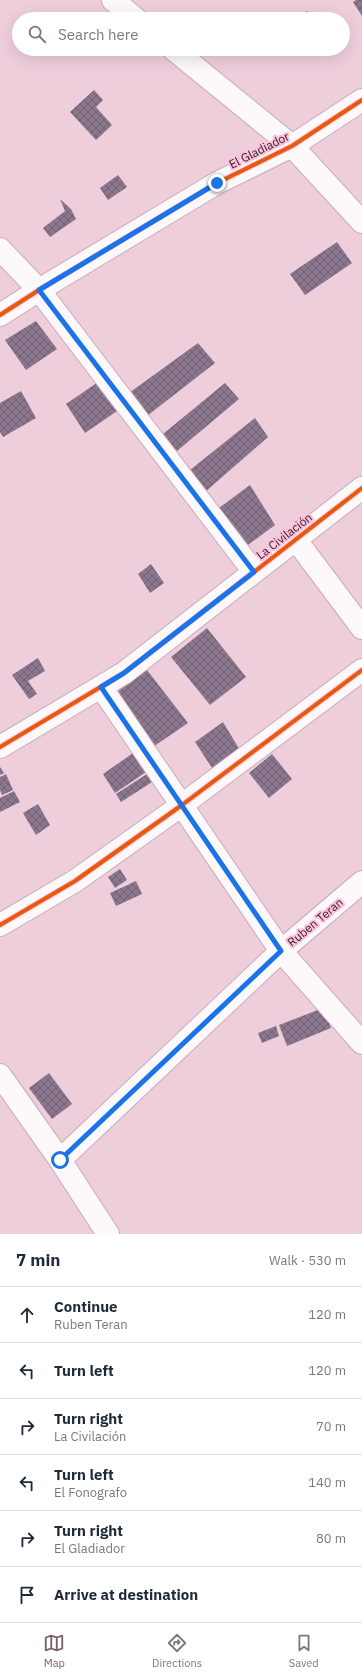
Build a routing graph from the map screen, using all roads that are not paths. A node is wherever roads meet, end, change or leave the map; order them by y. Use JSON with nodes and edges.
{"nodes":[{"id":1,"x":113,"y":0,"type":"edge"},
{"id":2,"x":128,"y":12,"type":"edge"},
{"id":3,"x":182,"y":56,"type":"edge"},
{"id":4,"x":362,"y":100,"type":"edge"},
{"id":5,"x":292,"y":146,"type":"junction"},
{"id":6,"x":362,"y":222,"type":"edge"},
{"id":7,"x":0,"y":249,"type":"edge"},
{"id":8,"x":39,"y":290,"type":"junction"},
{"id":9,"x":0,"y":315,"type":"edge"},
{"id":10,"x":362,"y":488,"type":"edge"},
{"id":11,"x":296,"y":540,"type":"junction"},
{"id":12,"x":254,"y":572,"type":"junction"},
{"id":13,"x":362,"y":628,"type":"edge"},
{"id":14,"x":362,"y":670,"type":"edge"},
{"id":15,"x":101,"y":687,"type":"junction"},
{"id":16,"x":0,"y":747,"type":"edge"},
{"id":17,"x":182,"y":805,"type":"junction"},
{"id":18,"x":362,"y":882,"type":"edge"},
{"id":19,"x":0,"y":925,"type":"edge"},
{"id":20,"x":281,"y":951,"type":"junction"},
{"id":21,"x":362,"y":1043,"type":"edge"},
{"id":22,"x":0,"y":1075,"type":"edge"},
{"id":23,"x":60,"y":1160,"type":"junction"},
{"id":24,"x":108,"y":1234,"type":"edge"}],
"edges":[{"from":1,"to":2,"type":"street"},
{"from":3,"to":5,"type":"street"},
{"from":4,"to":5,"type":"street","name":"El Gladiador"},
{"from":5,"to":6,"type":"street"},
{"from":5,"to":8,"type":"street","name":"El Gladiador"},
{"from":7,"to":8,"type":"street"},
{"from":8,"to":9,"type":"street","name":"El Gladiador"},
{"from":8,"to":12,"type":"street"},
{"from":10,"to":11,"type":"street","name":"La Civilación"},
{"from":11,"to":12,"type":"street","name":"La Civilación"},
{"from":11,"to":13,"type":"street"},
{"from":12,"to":15,"type":"street","name":"La Civilación"},
{"from":14,"to":17,"type":"street"},
{"from":15,"to":16,"type":"street","name":"La Civilación"},
{"from":15,"to":17,"type":"street"},
{"from":17,"to":19,"type":"street"},
{"from":17,"to":20,"type":"street"},
{"from":18,"to":20,"type":"street","name":"Ruben Teran"},
{"from":20,"to":21,"type":"street"},
{"from":20,"to":23,"type":"street","name":"Ruben Teran"},
{"from":22,"to":23,"type":"street"},
{"from":23,"to":24,"type":"street"}]}
